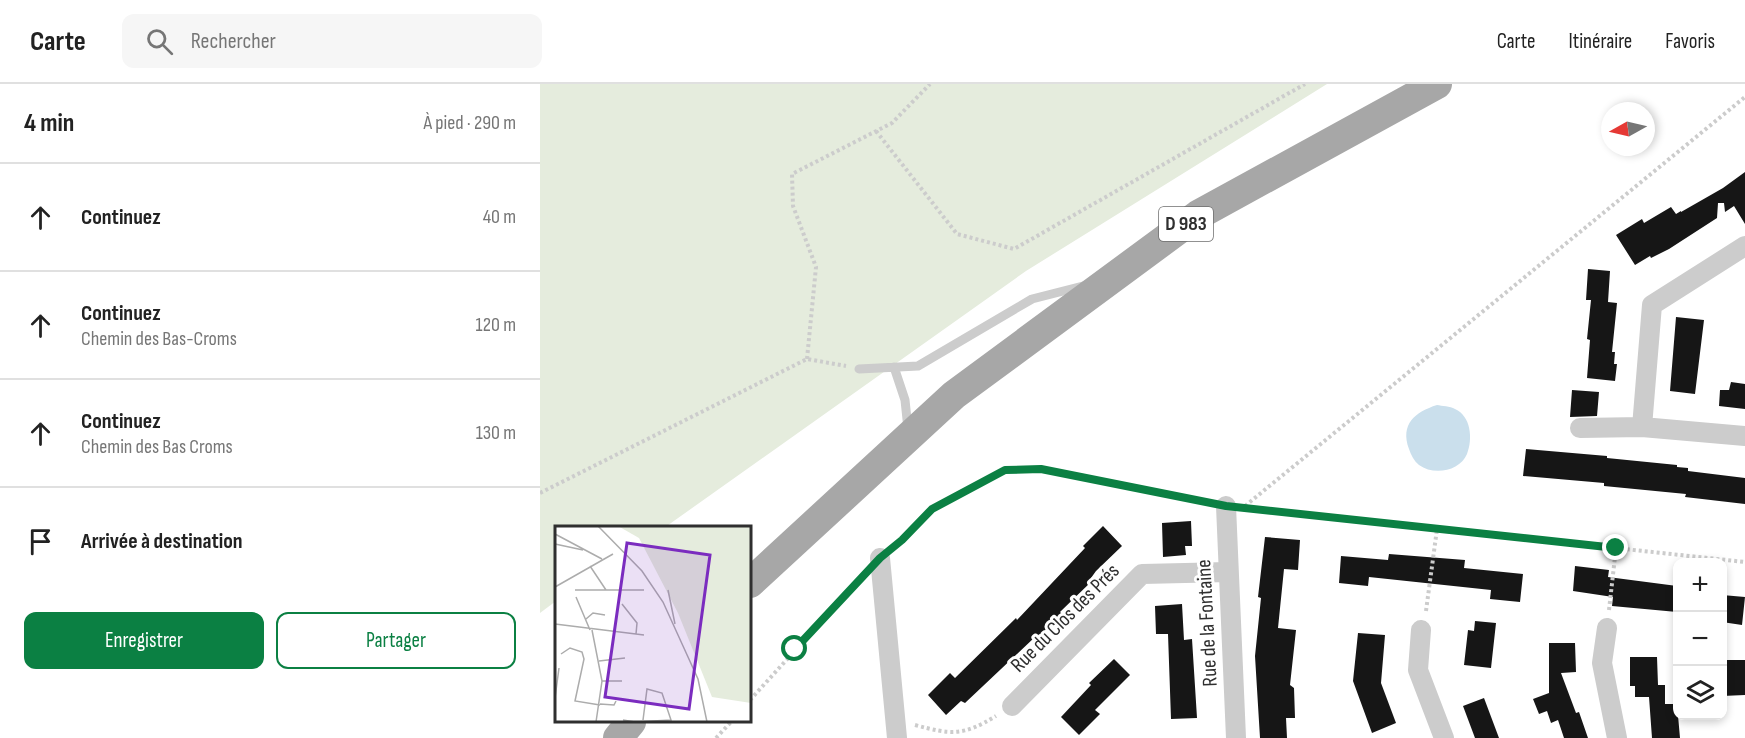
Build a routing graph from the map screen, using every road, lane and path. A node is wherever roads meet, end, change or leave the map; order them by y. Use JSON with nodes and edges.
{"nodes":[{"id":1,"x":930,"y":84,"type":"edge"},
{"id":2,"x":1305,"y":84,"type":"edge"},
{"id":3,"x":1437,"y":84,"type":"edge"},
{"id":4,"x":1745,"y":97,"type":"edge"},
{"id":5,"x":876,"y":131,"type":"junction"},
{"id":6,"x":1745,"y":246,"type":"edge"},
{"id":7,"x":1111,"y":279,"type":"junction"},
{"id":8,"x":807,"y":359,"type":"junction"},
{"id":9,"x":894,"y":367,"type":"junction"},
{"id":10,"x":859,"y":369,"type":"joint"},
{"id":11,"x":1642,"y":427,"type":"junction"},
{"id":12,"x":1580,"y":428,"type":"dead end"},
{"id":13,"x":1745,"y":436,"type":"edge"},
{"id":14,"x":909,"y":437,"type":"junction"},
{"id":15,"x":540,"y":493,"type":"edge"},
{"id":16,"x":1234,"y":507,"type":"junction"},
{"id":17,"x":1437,"y":529,"type":"junction"},
{"id":18,"x":1616,"y":548,"type":"junction"},
{"id":19,"x":880,"y":558,"type":"junction"},
{"id":20,"x":1745,"y":562,"type":"edge"},
{"id":21,"x":1228,"y":572,"type":"junction"},
{"id":22,"x":752,"y":581,"type":"edge"},
{"id":23,"x":1606,"y":628,"type":"joint"},
{"id":24,"x":1421,"y":630,"type":"joint"},
{"id":25,"x":752,"y":698,"type":"edge"},
{"id":26,"x":1012,"y":706,"type":"dead end"},
{"id":27,"x":630,"y":723,"type":"edge"},
{"id":28,"x":730,"y":723,"type":"edge"},
{"id":29,"x":913,"y":724,"type":"dead end"},
{"id":30,"x":979,"y":726,"type":"dead end"},
{"id":31,"x":618,"y":738,"type":"edge"},
{"id":32,"x":716,"y":738,"type":"edge"},
{"id":33,"x":897,"y":738,"type":"edge"},
{"id":34,"x":1236,"y":738,"type":"edge"},
{"id":35,"x":1444,"y":738,"type":"edge"},
{"id":36,"x":1617,"y":738,"type":"edge"}],
"edges":[{"from":1,"to":5,"type":"path"},
{"from":2,"to":5,"type":"path"},
{"from":3,"to":7,"type":"main road","number":"D 983"},
{"from":4,"to":16,"type":"path"},
{"from":5,"to":8,"type":"path"},
{"from":6,"to":11,"type":"street"},
{"from":7,"to":9,"type":"lane"},
{"from":7,"to":14,"type":"main road","number":"D 983"},
{"from":8,"to":10,"type":"path"},
{"from":8,"to":15,"type":"path"},
{"from":9,"to":10,"type":"lane"},
{"from":9,"to":14,"type":"lane"},
{"from":11,"to":12,"type":"street"},
{"from":11,"to":13,"type":"street"},
{"from":14,"to":22,"type":"main road","number":"D 983"},
{"from":16,"to":17,"type":"path"},
{"from":16,"to":19,"type":"path"},
{"from":16,"to":21,"type":"street","name":"Rue de la Fontaine"},
{"from":17,"to":18,"type":"path"},
{"from":17,"to":24,"type":"path"},
{"from":18,"to":20,"type":"path"},
{"from":18,"to":23,"type":"path"},
{"from":19,"to":25,"type":"path"},
{"from":19,"to":33,"type":"street"},
{"from":21,"to":26,"type":"street","name":"Rue du Clos des Prés"},
{"from":21,"to":34,"type":"street","name":"Rue de la Fontaine"},
{"from":23,"to":36,"type":"street"},
{"from":24,"to":35,"type":"street"},
{"from":27,"to":31,"type":"main road"},
{"from":28,"to":32,"type":"path"},
{"from":29,"to":30,"type":"path"}]}
